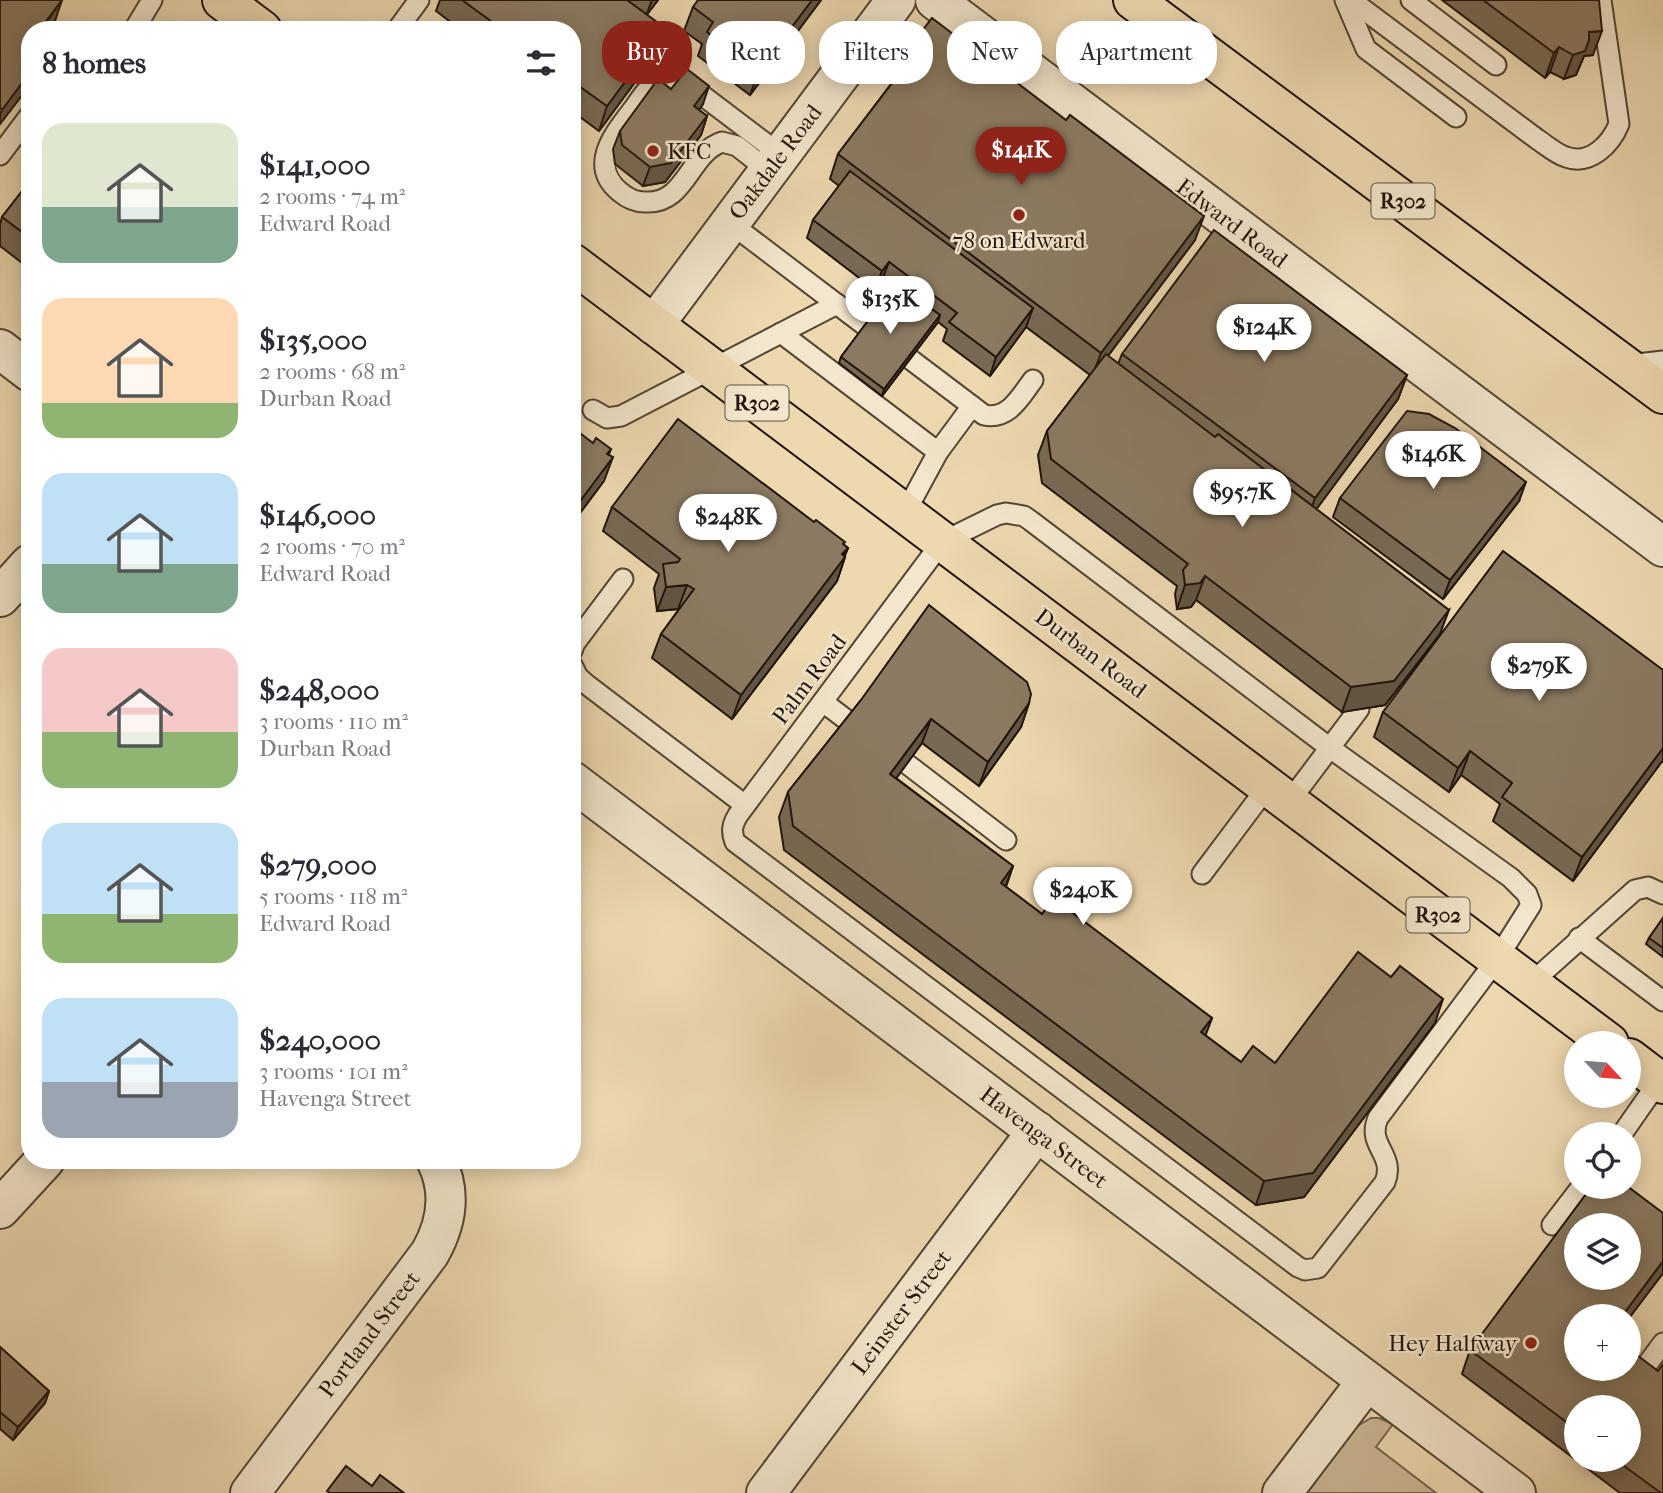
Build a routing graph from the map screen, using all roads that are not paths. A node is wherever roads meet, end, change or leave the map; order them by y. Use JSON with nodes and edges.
{"nodes":[{"id":1,"x":152,"y":0,"type":"edge"},
{"id":2,"x":222,"y":0,"type":"edge"},
{"id":3,"x":419,"y":0,"type":"edge"},
{"id":4,"x":896,"y":0,"type":"edge"},
{"id":5,"x":934,"y":0,"type":"edge"},
{"id":6,"x":1345,"y":0,"type":"edge"},
{"id":7,"x":1352,"y":0,"type":"edge"},
{"id":8,"x":1410,"y":0,"type":"edge"},
{"id":9,"x":1601,"y":0,"type":"edge"},
{"id":10,"x":1139,"y":2,"type":"edge"},
{"id":11,"x":139,"y":21,"type":"edge"},
{"id":12,"x":250,"y":21,"type":"edge"},
{"id":13,"x":404,"y":21,"type":"edge"},
{"id":14,"x":1496,"y":65,"type":"dead end"},
{"id":15,"x":1456,"y":117,"type":"dead end"},
{"id":16,"x":21,"y":127,"type":"edge"},
{"id":17,"x":0,"y":155,"type":"edge"},
{"id":18,"x":775,"y":163,"type":"junction"},
{"id":19,"x":730,"y":223,"type":"junction"},
{"id":20,"x":581,"y":270,"type":"edge"},
{"id":21,"x":837,"y":304,"type":"junction"},
{"id":22,"x":654,"y":325,"type":"junction"},
{"id":23,"x":867,"y":327,"type":"edge"},
{"id":24,"x":781,"y":333,"type":"junction"},
{"id":25,"x":0,"y":349,"type":"edge"},
{"id":26,"x":910,"y":359,"type":"edge"},
{"id":27,"x":1663,"y":361,"type":"edge"},
{"id":28,"x":21,"y":365,"type":"edge"},
{"id":29,"x":1623,"y":365,"type":"junction"},
{"id":30,"x":712,"y":369,"type":"junction"},
{"id":31,"x":1033,"y":380,"type":"dead end"},
{"id":32,"x":1663,"y":394,"type":"edge"},
{"id":33,"x":972,"y":406,"type":"junction"},
{"id":34,"x":593,"y":410,"type":"dead end"},
{"id":35,"x":938,"y":452,"type":"junction"},
{"id":36,"x":905,"y":513,"type":"junction"},
{"id":37,"x":942,"y":542,"type":"junction"},
{"id":38,"x":1663,"y":547,"type":"edge"},
{"id":39,"x":21,"y":574,"type":"edge"},
{"id":40,"x":623,"y":579,"type":"dead end"},
{"id":41,"x":0,"y":597,"type":"edge"},
{"id":42,"x":581,"y":635,"type":"edge"},
{"id":43,"x":581,"y":680,"type":"edge"},
{"id":44,"x":822,"y":702,"type":"junction"},
{"id":45,"x":1359,"y":709,"type":"edge"},
{"id":46,"x":852,"y":724,"type":"edge"},
{"id":47,"x":1330,"y":748,"type":"junction"},
{"id":48,"x":906,"y":765,"type":"edge"},
{"id":49,"x":581,"y":788,"type":"edge"},
{"id":50,"x":1279,"y":794,"type":"junction"},
{"id":51,"x":745,"y":805,"type":"junction"},
{"id":52,"x":1006,"y":840,"type":"dead end"},
{"id":53,"x":1202,"y":874,"type":"dead end"},
{"id":54,"x":1663,"y":894,"type":"edge"},
{"id":55,"x":1579,"y":938,"type":"junction"},
{"id":56,"x":1497,"y":959,"type":"junction"},
{"id":57,"x":1530,"y":984,"type":"junction"},
{"id":58,"x":1663,"y":1001,"type":"edge"},
{"id":59,"x":1593,"y":1031,"type":"edge"},
{"id":60,"x":1642,"y":1068,"type":"edge"},
{"id":61,"x":1661,"y":1082,"type":"edge"},
{"id":62,"x":1631,"y":1122,"type":"edge"},
{"id":63,"x":1037,"y":1131,"type":"junction"},
{"id":64,"x":37,"y":1169,"type":"edge"},
{"id":65,"x":439,"y":1169,"type":"edge"},
{"id":66,"x":1572,"y":1199,"type":"edge"},
{"id":67,"x":0,"y":1209,"type":"edge"},
{"id":68,"x":1552,"y":1225,"type":"dead end"},
{"id":69,"x":1663,"y":1343,"type":"edge"},
{"id":70,"x":1643,"y":1370,"type":"edge"},
{"id":71,"x":1367,"y":1381,"type":"junction"},
{"id":72,"x":250,"y":1493,"type":"edge"},
{"id":73,"x":766,"y":1493,"type":"edge"},
{"id":74,"x":1282,"y":1493,"type":"edge"},
{"id":75,"x":1516,"y":1493,"type":"edge"}],
"edges":[{"from":1,"to":11,"type":"lane"},
{"from":2,"to":12,"type":"main road"},
{"from":3,"to":13,"type":"lane"},
{"from":4,"to":18,"type":"street","name":"Oakdale Road"},
{"from":5,"to":38,"type":"street","name":"Edward Road"},
{"from":6,"to":15,"type":"lane"},
{"from":7,"to":9,"type":"lane"},
{"from":8,"to":14,"type":"lane"},
{"from":10,"to":29,"type":"main road","number":"R302"},
{"from":16,"to":17,"type":"lane"},
{"from":18,"to":18,"type":"lane"},
{"from":18,"to":19,"type":"street","name":"Oakdale Road"},
{"from":19,"to":21,"type":"lane"},
{"from":19,"to":22,"type":"street","name":"Oakdale Road"},
{"from":20,"to":22,"type":"main road","name":"Durban Road","number":"R302"},
{"from":21,"to":23,"type":"lane"},
{"from":21,"to":24,"type":"lane"},
{"from":22,"to":30,"type":"main road","name":"Durban Road","number":"R302"},
{"from":24,"to":30,"type":"lane"},
{"from":24,"to":35,"type":"lane"},
{"from":25,"to":28,"type":"street"},
{"from":26,"to":33,"type":"lane"},
{"from":27,"to":29,"type":"lane"},
{"from":29,"to":32,"type":"main road","number":"R302"},
{"from":30,"to":34,"type":"lane"},
{"from":30,"to":36,"type":"main road","name":"Durban Road","number":"R302"},
{"from":31,"to":33,"type":"lane"},
{"from":33,"to":35,"type":"lane"},
{"from":35,"to":36,"type":"lane"},
{"from":36,"to":37,"type":"main road","name":"Durban Road","number":"R302"},
{"from":37,"to":44,"type":"lane","name":"Palm Road"},
{"from":37,"to":47,"type":"lane"},
{"from":37,"to":50,"type":"main road","name":"Durban Road","number":"R302"},
{"from":39,"to":41,"type":"street"},
{"from":40,"to":42,"type":"lane"},
{"from":43,"to":51,"type":"lane"},
{"from":44,"to":46,"type":"lane"},
{"from":44,"to":51,"type":"lane","name":"Palm Road"},
{"from":45,"to":47,"type":"lane"},
{"from":47,"to":50,"type":"lane"},
{"from":47,"to":56,"type":"lane"},
{"from":48,"to":52,"type":"lane"},
{"from":49,"to":63,"type":"street","name":"Havenga Street"},
{"from":50,"to":53,"type":"lane"},
{"from":50,"to":56,"type":"main road","name":"Durban Road","number":"R302"},
{"from":51,"to":56,"type":"lane","name":"Palm Road"},
{"from":54,"to":55,"type":"lane"},
{"from":55,"to":57,"type":"lane"},
{"from":55,"to":58,"type":"lane"},
{"from":56,"to":57,"type":"main road","name":"Durban Road","number":"R302"},
{"from":57,"to":59,"type":"main road","name":"Durban Road","number":"R302"},
{"from":60,"to":61,"type":"main road"},
{"from":61,"to":62,"type":"lane"},
{"from":63,"to":71,"type":"street","name":"Havenga Street"},
{"from":63,"to":73,"type":"street","name":"Leinster Street"},
{"from":64,"to":67,"type":"street"},
{"from":65,"to":72,"type":"street","name":"Portland Street"},
{"from":66,"to":68,"type":"lane"},
{"from":69,"to":70,"type":"lane"},
{"from":71,"to":74,"type":"street"},
{"from":71,"to":75,"type":"street","name":"Havenga Street"}]}
